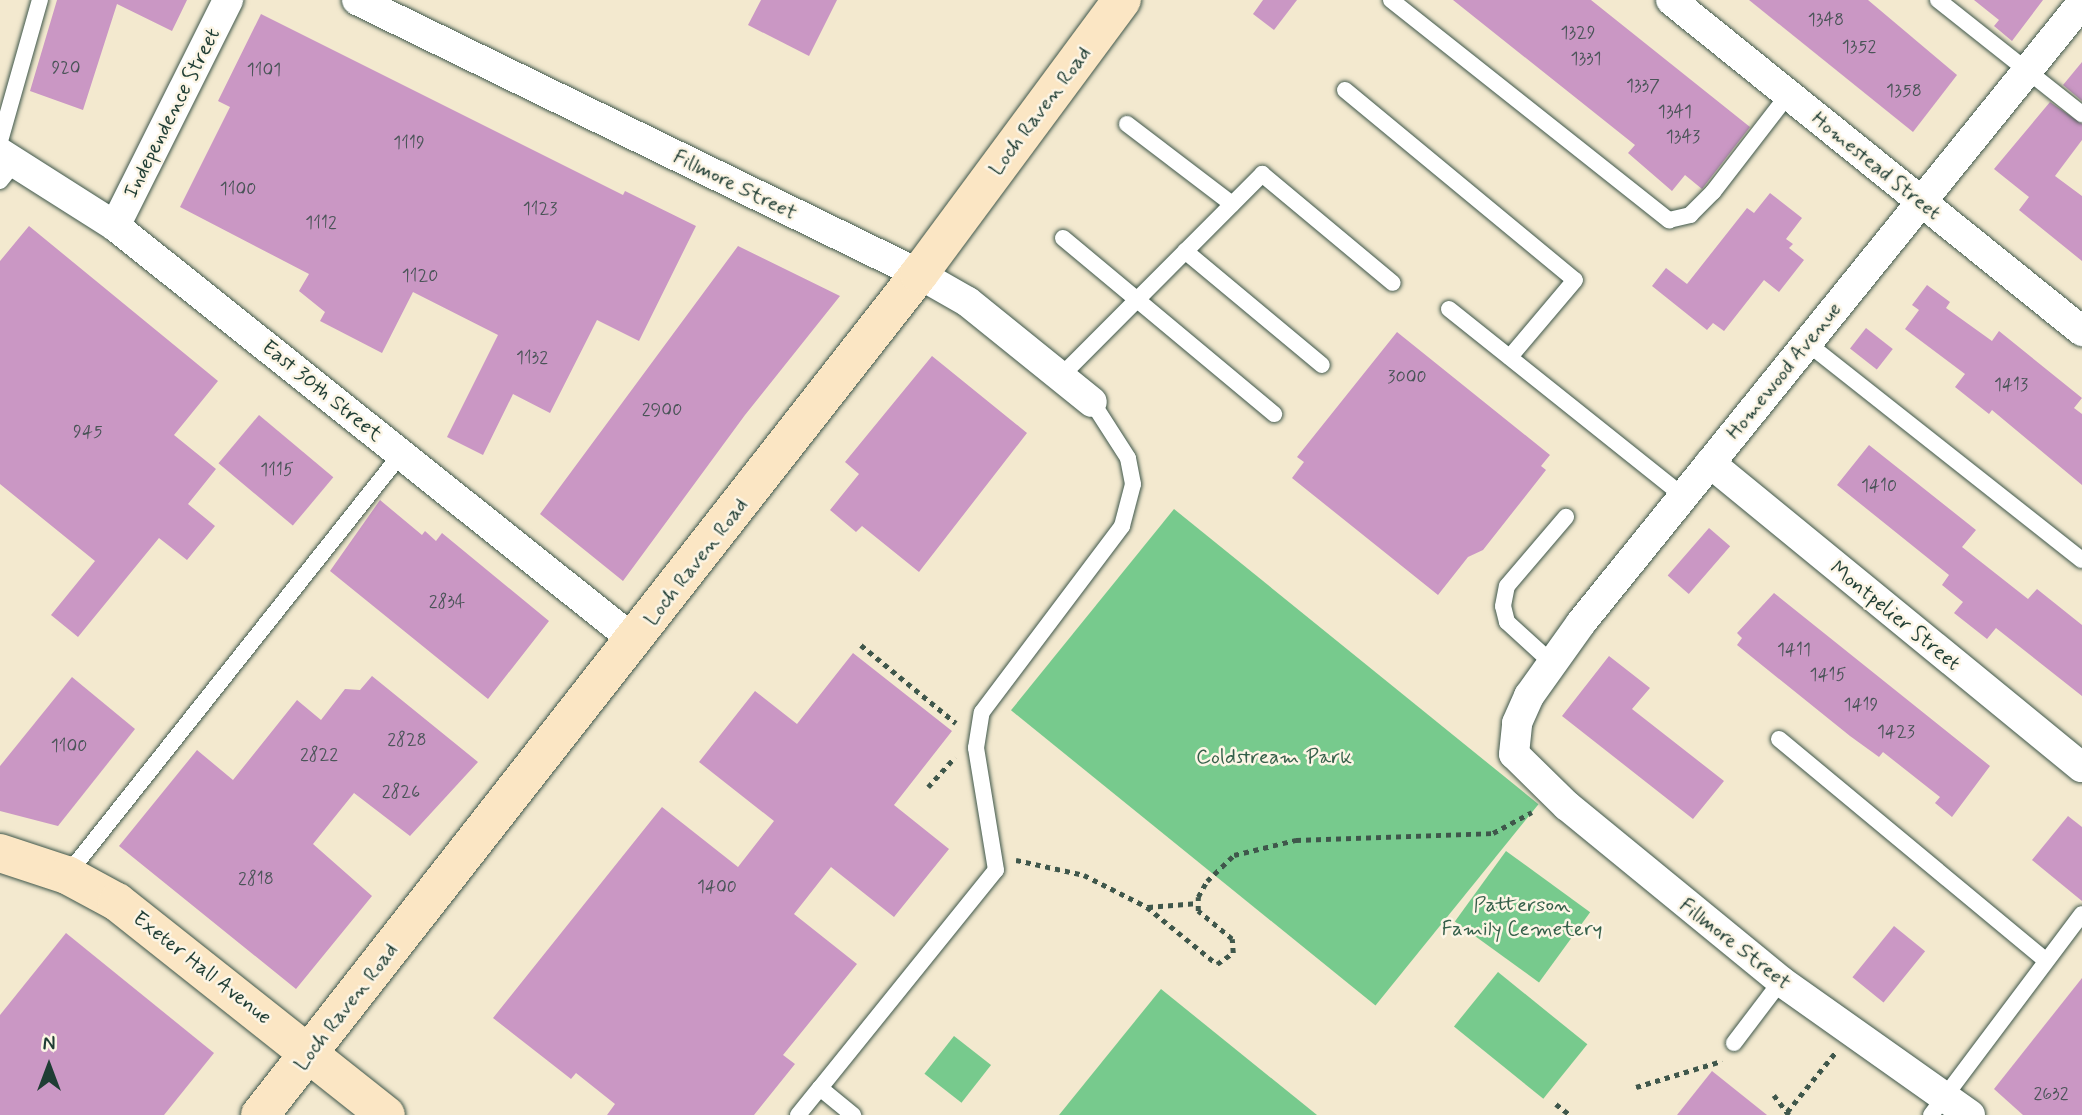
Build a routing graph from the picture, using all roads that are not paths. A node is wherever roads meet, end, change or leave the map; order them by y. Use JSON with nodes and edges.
{"nodes":[{"id":1,"x":40,"y":0,"type":"edge"},
{"id":2,"x":228,"y":0,"type":"edge"},
{"id":3,"x":357,"y":0,"type":"edge"},
{"id":4,"x":1121,"y":0,"type":"edge"},
{"id":5,"x":1391,"y":0,"type":"edge"},
{"id":6,"x":1671,"y":0,"type":"edge"},
{"id":7,"x":1938,"y":0,"type":"edge"},
{"id":8,"x":2082,"y":3,"type":"edge"},
{"id":9,"x":2026,"y":71,"type":"junction"},
{"id":10,"x":1345,"y":90,"type":"dead end"},
{"id":11,"x":1788,"y":95,"type":"junction"},
{"id":12,"x":2082,"y":114,"type":"edge"},
{"id":13,"x":1127,"y":124,"type":"dead end"},
{"id":14,"x":4,"y":159,"type":"edge"},
{"id":15,"x":1921,"y":201,"type":"junction"},
{"id":16,"x":1233,"y":204,"type":"junction"},
{"id":17,"x":115,"y":226,"type":"junction"},
{"id":18,"x":1063,"y":238,"type":"dead end"},
{"id":19,"x":1185,"y":251,"type":"junction"},
{"id":20,"x":919,"y":274,"type":"junction"},
{"id":21,"x":1393,"y":283,"type":"dead end"},
{"id":22,"x":1136,"y":302,"type":"junction"},
{"id":23,"x":1449,"y":309,"type":"dead end"},
{"id":24,"x":2082,"y":331,"type":"edge"},
{"id":25,"x":1807,"y":343,"type":"junction"},
{"id":26,"x":1510,"y":357,"type":"junction"},
{"id":27,"x":1322,"y":365,"type":"dead end"},
{"id":28,"x":1062,"y":375,"type":"junction"},
{"id":29,"x":1092,"y":402,"type":"joint"},
{"id":30,"x":1275,"y":414,"type":"dead end"},
{"id":31,"x":401,"y":454,"type":"junction"},
{"id":32,"x":1710,"y":463,"type":"junction"},
{"id":33,"x":1683,"y":496,"type":"junction"},
{"id":34,"x":1566,"y":517,"type":"dead end"},
{"id":35,"x":2082,"y":560,"type":"edge"},
{"id":36,"x":635,"y":641,"type":"junction"},
{"id":37,"x":1552,"y":663,"type":"junction"},
{"id":38,"x":1779,"y":739,"type":"dead end"},
{"id":39,"x":1514,"y":754,"type":"joint"},
{"id":40,"x":2082,"y":767,"type":"edge"},
{"id":41,"x":0,"y":853,"type":"edge"},
{"id":42,"x":66,"y":875,"type":"junction"},
{"id":43,"x":2082,"y":914,"type":"edge"},
{"id":44,"x":2046,"y":961,"type":"junction"},
{"id":45,"x":1781,"y":981,"type":"junction"},
{"id":46,"x":1733,"y":1050,"type":"road end"},
{"id":47,"x":309,"y":1053,"type":"junction"},
{"id":48,"x":820,"y":1088,"type":"junction"},
{"id":49,"x":1938,"y":1105,"type":"edge"},
{"id":50,"x":260,"y":1115,"type":"edge"},
{"id":51,"x":386,"y":1115,"type":"edge"},
{"id":52,"x":798,"y":1115,"type":"edge"},
{"id":53,"x":853,"y":1115,"type":"edge"},
{"id":54,"x":1970,"y":1115,"type":"edge"}],
"edges":[{"from":1,"to":14,"type":"lane"},
{"from":2,"to":17,"type":"street","name":"Independence Street"},
{"from":3,"to":20,"type":"street","name":"Fillmore Street"},
{"from":4,"to":20,"type":"main road","name":"Loch Raven Road"},
{"from":5,"to":11,"type":"lane"},
{"from":6,"to":11,"type":"street","name":"Homestead Street"},
{"from":7,"to":9,"type":"lane"},
{"from":8,"to":9,"type":"street","name":"Homewood Avenue"},
{"from":9,"to":12,"type":"lane"},
{"from":9,"to":15,"type":"street","name":"Homewood Avenue"},
{"from":10,"to":26,"type":"lane"},
{"from":11,"to":15,"type":"street","name":"Homestead Street"},
{"from":13,"to":16,"type":"lane"},
{"from":14,"to":17,"type":"street","name":"East 30th Street"},
{"from":15,"to":24,"type":"street","name":"Homestead Street"},
{"from":15,"to":25,"type":"street","name":"Homewood Avenue"},
{"from":16,"to":19,"type":"lane"},
{"from":16,"to":21,"type":"lane"},
{"from":17,"to":31,"type":"street","name":"East 30th Street"},
{"from":18,"to":22,"type":"lane"},
{"from":19,"to":22,"type":"lane"},
{"from":19,"to":27,"type":"lane"},
{"from":20,"to":28,"type":"street","name":"Fillmore Street"},
{"from":20,"to":36,"type":"main road","name":"Loch Raven Road"},
{"from":22,"to":28,"type":"lane"},
{"from":22,"to":30,"type":"lane"},
{"from":23,"to":26,"type":"lane"},
{"from":25,"to":32,"type":"street","name":"Homewood Avenue"},
{"from":25,"to":35,"type":"lane"},
{"from":26,"to":33,"type":"lane"},
{"from":28,"to":29,"type":"street","name":"Fillmore Street"},
{"from":29,"to":48,"type":"lane"},
{"from":31,"to":36,"type":"street","name":"East 30th Street"},
{"from":31,"to":42,"type":"lane"},
{"from":32,"to":33,"type":"street","name":"Homewood Avenue"},
{"from":32,"to":40,"type":"street","name":"Montpelier Street"},
{"from":33,"to":37,"type":"street","name":"Homewood Avenue"},
{"from":34,"to":37,"type":"lane"},
{"from":36,"to":47,"type":"main road","name":"Loch Raven Road"},
{"from":37,"to":39,"type":"street","name":"Homewood Avenue"},
{"from":38,"to":44,"type":"lane"},
{"from":39,"to":45,"type":"street","name":"Fillmore Street"},
{"from":41,"to":42,"type":"main road","name":"Exeter Hall Avenue"},
{"from":42,"to":47,"type":"main road","name":"Exeter Hall Avenue"},
{"from":43,"to":44,"type":"lane"},
{"from":44,"to":49,"type":"lane"},
{"from":45,"to":46,"type":"lane"},
{"from":45,"to":49,"type":"street","name":"Fillmore Street"},
{"from":47,"to":50,"type":"main road","name":"Loch Raven Road"},
{"from":47,"to":51,"type":"main road","name":"Exeter Hall Avenue"},
{"from":48,"to":52,"type":"lane"},
{"from":48,"to":53,"type":"lane"},
{"from":49,"to":54,"type":"street","name":"Fillmore Street"}]}
